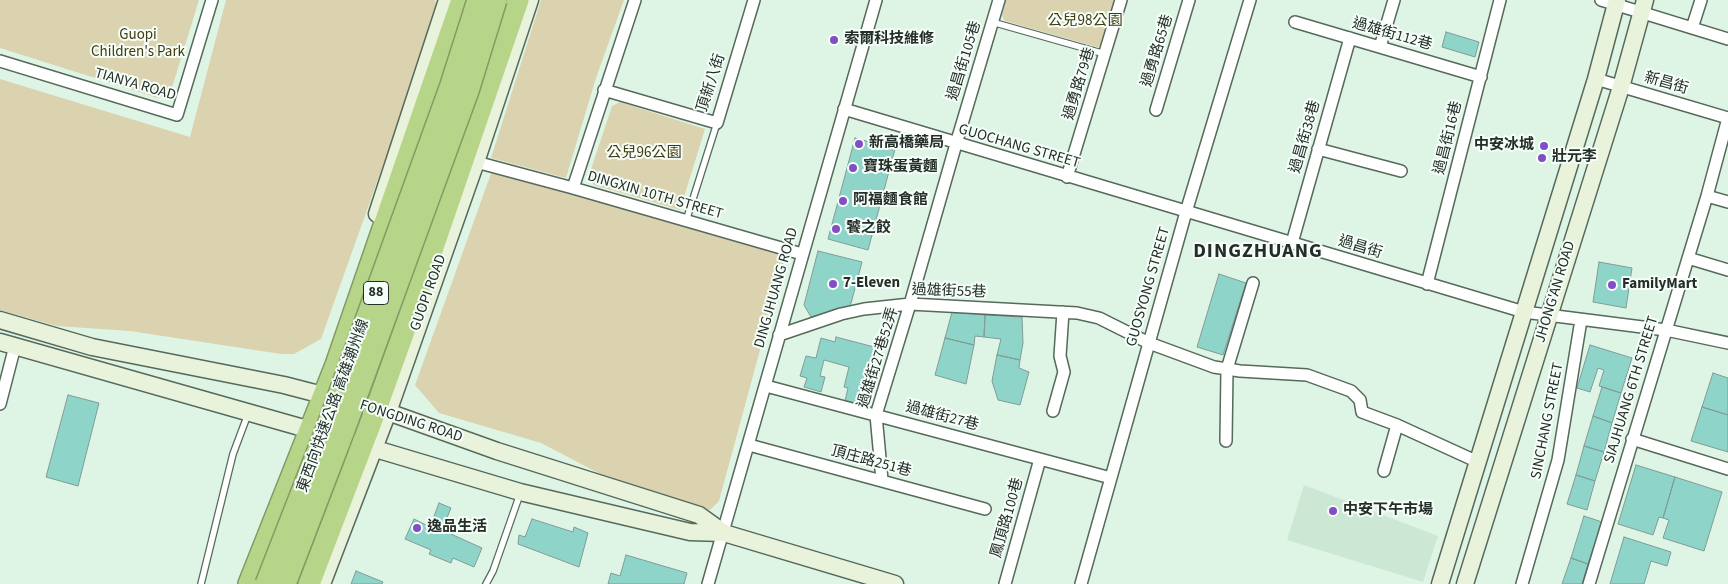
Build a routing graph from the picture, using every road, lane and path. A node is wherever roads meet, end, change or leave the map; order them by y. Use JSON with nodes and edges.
{"nodes":[{"id":1,"x":212,"y":0,"type":"edge"},
{"id":2,"x":447,"y":0,"type":"edge"},
{"id":3,"x":462,"y":0,"type":"edge"},
{"id":4,"x":478,"y":0,"type":"edge"},
{"id":5,"x":496,"y":0,"type":"edge"},
{"id":6,"x":518,"y":0,"type":"edge"},
{"id":7,"x":530,"y":0,"type":"edge"},
{"id":8,"x":635,"y":0,"type":"edge"},
{"id":9,"x":754,"y":0,"type":"edge"},
{"id":10,"x":876,"y":0,"type":"edge"},
{"id":11,"x":999,"y":0,"type":"edge"},
{"id":12,"x":1122,"y":0,"type":"edge"},
{"id":13,"x":1189,"y":0,"type":"edge"},
{"id":14,"x":1394,"y":0,"type":"edge"},
{"id":15,"x":1500,"y":0,"type":"edge"},
{"id":16,"x":1701,"y":0,"type":"edge"},
{"id":17,"x":1246,"y":1,"type":"edge"},
{"id":18,"x":1611,"y":2,"type":"edge"},
{"id":19,"x":1643,"y":6,"type":"edge"},
{"id":20,"x":992,"y":22,"type":"junction"},
{"id":21,"x":1294,"y":22,"type":"dead end"},
{"id":22,"x":1692,"y":28,"type":"junction"},
{"id":23,"x":1350,"y":38,"type":"junction"},
{"id":24,"x":1728,"y":39,"type":"edge"},
{"id":25,"x":1380,"y":47,"type":"junction"},
{"id":26,"x":1104,"y":54,"type":"junction"},
{"id":27,"x":0,"y":61,"type":"edge"},
{"id":28,"x":1481,"y":77,"type":"junction"},
{"id":29,"x":1596,"y":80,"type":"junction"},
{"id":30,"x":1621,"y":87,"type":"junction"},
{"id":31,"x":604,"y":90,"type":"junction"},
{"id":32,"x":844,"y":109,"type":"junction"},
{"id":33,"x":1156,"y":110,"type":"dead end"},
{"id":34,"x":1728,"y":118,"type":"edge"},
{"id":35,"x":717,"y":124,"type":"junction"},
{"id":36,"x":956,"y":144,"type":"junction"},
{"id":37,"x":1318,"y":149,"type":"junction"},
{"id":38,"x":476,"y":162,"type":"junction"},
{"id":39,"x":1401,"y":171,"type":"dead end"},
{"id":40,"x":1067,"y":177,"type":"junction"},
{"id":41,"x":573,"y":188,"type":"junction"},
{"id":42,"x":1706,"y":196,"type":"junction"},
{"id":43,"x":1728,"y":202,"type":"edge"},
{"id":44,"x":1186,"y":212,"type":"junction"},
{"id":45,"x":686,"y":221,"type":"junction"},
{"id":46,"x":1292,"y":243,"type":"junction"},
{"id":47,"x":802,"y":254,"type":"junction"},
{"id":48,"x":1688,"y":258,"type":"junction"},
{"id":49,"x":1728,"y":270,"type":"edge"},
{"id":50,"x":1253,"y":283,"type":"dead end"},
{"id":51,"x":1427,"y":284,"type":"junction"},
{"id":52,"x":910,"y":304,"type":"junction"},
{"id":53,"x":1063,"y":312,"type":"junction"},
{"id":54,"x":1524,"y":312,"type":"junction"},
{"id":55,"x":1549,"y":315,"type":"junction"},
{"id":56,"x":0,"y":320,"type":"edge"},
{"id":57,"x":1581,"y":320,"type":"junction"},
{"id":58,"x":1666,"y":330,"type":"junction"},
{"id":59,"x":779,"y":335,"type":"junction"},
{"id":60,"x":1149,"y":343,"type":"junction"},
{"id":61,"x":1728,"y":343,"type":"edge"},
{"id":62,"x":7,"y":344,"type":"edge"},
{"id":63,"x":1227,"y":369,"type":"junction"},
{"id":64,"x":766,"y":386,"type":"junction"},
{"id":65,"x":320,"y":395,"type":"junction"},
{"id":66,"x":0,"y":404,"type":"edge"},
{"id":67,"x":382,"y":411,"type":"junction"},
{"id":68,"x":1053,"y":411,"type":"dead end"},
{"id":69,"x":249,"y":412,"type":"junction"},
{"id":70,"x":876,"y":415,"type":"junction"},
{"id":71,"x":1397,"y":425,"type":"junction"},
{"id":72,"x":307,"y":429,"type":"junction"},
{"id":73,"x":1632,"y":439,"type":"junction"},
{"id":74,"x":1226,"y":441,"type":"dead end"},
{"id":75,"x":749,"y":444,"type":"junction"},
{"id":76,"x":368,"y":447,"type":"junction"},
{"id":77,"x":1040,"y":459,"type":"junction"},
{"id":78,"x":1478,"y":462,"type":"junction"},
{"id":79,"x":1728,"y":469,"type":"edge"},
{"id":80,"x":1384,"y":471,"type":"dead end"},
{"id":81,"x":1111,"y":478,"type":"junction"},
{"id":82,"x":882,"y":480,"type":"junction"},
{"id":83,"x":520,"y":492,"type":"junction"},
{"id":84,"x":985,"y":509,"type":"dead end"},
{"id":85,"x":724,"y":532,"type":"junction"},
{"id":86,"x":201,"y":584,"type":"edge"},
{"id":87,"x":240,"y":584,"type":"edge"},
{"id":88,"x":249,"y":584,"type":"edge"},
{"id":89,"x":266,"y":584,"type":"edge"},
{"id":90,"x":285,"y":584,"type":"edge"},
{"id":91,"x":309,"y":584,"type":"edge"},
{"id":92,"x":322,"y":584,"type":"edge"},
{"id":93,"x":486,"y":584,"type":"edge"},
{"id":94,"x":708,"y":584,"type":"edge"},
{"id":95,"x":895,"y":584,"type":"edge"},
{"id":96,"x":1005,"y":584,"type":"edge"},
{"id":97,"x":1081,"y":584,"type":"edge"},
{"id":98,"x":1440,"y":584,"type":"edge"},
{"id":99,"x":1465,"y":584,"type":"edge"},
{"id":100,"x":1522,"y":584,"type":"edge"},
{"id":101,"x":1589,"y":584,"type":"edge"}],
"edges":[{"from":1,"to":27,"type":"street","name":"TIANYA ROAD"},
{"from":2,"to":65,"type":"main road"},
{"from":3,"to":65,"type":"highway"},
{"from":4,"to":89,"type":"highway","name":"東西向快速公路 高雄潮州線","number":"88","bridge":true},
{"from":5,"to":90,"type":"highway","name":"東西向快速公路 高雄潮州線","number":"88","bridge":true},
{"from":6,"to":67,"type":"highway"},
{"from":7,"to":38,"type":"main road","name":"GUOPI ROAD"},
{"from":8,"to":31,"type":"street","name":"DINGXIN 10TH STREET"},
{"from":9,"to":35,"type":"street","name":"頂新八街"},
{"from":10,"to":32,"type":"street","name":"DINGJHUANG ROAD"},
{"from":11,"to":20,"type":"street","name":"過昌街105巷"},
{"from":12,"to":26,"type":"street","name":"過勇路79巷"},
{"from":13,"to":33,"type":"street","name":"過勇路65巷"},
{"from":14,"to":25,"type":"street"},
{"from":15,"to":28,"type":"street","name":"過昌街16巷"},
{"from":16,"to":22,"type":"street"},
{"from":17,"to":44,"type":"street","name":"GUOSYONG STREET"},
{"from":18,"to":19,"type":"street"},
{"from":18,"to":29,"type":"main road","name":"JHONG'AN ROAD"},
{"from":19,"to":22,"type":"street"},
{"from":19,"to":30,"type":"main road","name":"JHONG'AN ROAD"},
{"from":20,"to":26,"type":"lane"},
{"from":20,"to":36,"type":"street","name":"過昌街105巷"},
{"from":21,"to":23,"type":"street","name":"過雄街112巷"},
{"from":22,"to":24,"type":"street"},
{"from":23,"to":25,"type":"street","name":"過雄街112巷"},
{"from":23,"to":37,"type":"street","name":"過昌街38巷"},
{"from":25,"to":28,"type":"street","name":"過雄街112巷"},
{"from":26,"to":40,"type":"street","name":"過勇路79巷"},
{"from":28,"to":51,"type":"street","name":"過昌街16巷"},
{"from":29,"to":30,"type":"street","name":"新昌街"},
{"from":29,"to":54,"type":"main road","name":"JHONG'AN ROAD"},
{"from":30,"to":34,"type":"street","name":"新昌街"},
{"from":30,"to":55,"type":"main road","name":"JHONG'AN ROAD"},
{"from":31,"to":35,"type":"street","name":"頂新八街"},
{"from":31,"to":41,"type":"street","name":"DINGXIN 10TH STREET"},
{"from":32,"to":36,"type":"street","name":"GUOCHANG STREET"},
{"from":32,"to":47,"type":"street","name":"DINGJHUANG ROAD"},
{"from":34,"to":42,"type":"street","name":"SIAJHUANG 6TH STREET"},
{"from":35,"to":45,"type":"lane"},
{"from":36,"to":40,"type":"street","name":"GUOCHANG STREET"},
{"from":36,"to":52,"type":"street","name":"過昌街105巷"},
{"from":37,"to":39,"type":"street"},
{"from":37,"to":46,"type":"street","name":"過昌街38巷"},
{"from":38,"to":41,"type":"street"},
{"from":38,"to":67,"type":"main road","name":"GUOPI ROAD"},
{"from":40,"to":44,"type":"street","name":"GUOCHANG STREET"},
{"from":41,"to":45,"type":"street","name":"DINGXIN 10TH STREET"},
{"from":42,"to":43,"type":"street"},
{"from":42,"to":48,"type":"street","name":"SIAJHUANG 6TH STREET"},
{"from":44,"to":46,"type":"street","name":"過昌街"},
{"from":44,"to":60,"type":"street","name":"GUOSYONG STREET"},
{"from":45,"to":47,"type":"street","name":"DINGXIN 10TH STREET"},
{"from":46,"to":51,"type":"street","name":"過昌街"},
{"from":47,"to":59,"type":"street","name":"DINGJHUANG ROAD"},
{"from":48,"to":49,"type":"street"},
{"from":48,"to":58,"type":"street","name":"SIAJHUANG 6TH STREET"},
{"from":50,"to":63,"type":"street"},
{"from":51,"to":54,"type":"street","name":"過昌街"},
{"from":52,"to":53,"type":"street","name":"過雄街55巷"},
{"from":52,"to":59,"type":"street","name":"過雄街55巷"},
{"from":52,"to":70,"type":"street","name":"過雄街27巷52弄"},
{"from":53,"to":60,"type":"street","name":"過雄街55巷"},
{"from":53,"to":68,"type":"street"},
{"from":54,"to":55,"type":"street","name":"過昌街"},
{"from":54,"to":78,"type":"main road","name":"JHONG'AN ROAD"},
{"from":55,"to":57,"type":"street","name":"過昌街"},
{"from":55,"to":99,"type":"main road","name":"JHONG'AN ROAD"},
{"from":56,"to":65,"type":"main road","name":"FONGDING ROAD"},
{"from":57,"to":58,"type":"street","name":"過昌街"},
{"from":57,"to":100,"type":"street","name":"SINCHANG STREET"},
{"from":58,"to":61,"type":"street","name":"過昌街"},
{"from":58,"to":73,"type":"street","name":"SIAJHUANG 6TH STREET"},
{"from":59,"to":64,"type":"street","name":"DINGJHUANG ROAD"},
{"from":60,"to":63,"type":"street","name":"過雄街55巷"},
{"from":60,"to":81,"type":"street","name":"GUOSYONG STREET"},
{"from":62,"to":66,"type":"street"},
{"from":62,"to":69,"type":"main road","name":"FONGDING ROAD"},
{"from":63,"to":71,"type":"street","name":"過雄街55巷"},
{"from":63,"to":74,"type":"street"},
{"from":64,"to":70,"type":"street","name":"過雄街27巷"},
{"from":64,"to":75,"type":"street","name":"DINGJHUANG ROAD"},
{"from":65,"to":67,"type":"main road","name":"FONGDING ROAD"},
{"from":65,"to":72,"type":"highway"},
{"from":67,"to":76,"type":"highway"},
{"from":67,"to":85,"type":"main road","name":"FONGDING ROAD"},
{"from":69,"to":72,"type":"main road","name":"FONGDING ROAD"},
{"from":69,"to":86,"type":"lane"},
{"from":70,"to":77,"type":"street","name":"過雄街27巷"},
{"from":70,"to":82,"type":"street","name":"過雄街27巷52弄"},
{"from":71,"to":78,"type":"street"},
{"from":71,"to":80,"type":"street"},
{"from":72,"to":76,"type":"main road","name":"FONGDING ROAD"},
{"from":72,"to":87,"type":"main road"},
{"from":72,"to":88,"type":"highway"},
{"from":73,"to":79,"type":"street"},
{"from":73,"to":101,"type":"street","name":"SIAJHUANG 6TH STREET"},
{"from":75,"to":82,"type":"street","name":"頂庄路251巷"},
{"from":75,"to":85,"type":"street","name":"DINGJHUANG ROAD"},
{"from":76,"to":83,"type":"main road","name":"FONGDING ROAD"},
{"from":76,"to":91,"type":"highway"},
{"from":76,"to":92,"type":"main road"},
{"from":77,"to":81,"type":"street","name":"過雄街27巷"},
{"from":77,"to":96,"type":"street","name":"鳳頂路100巷"},
{"from":78,"to":98,"type":"main road","name":"JHONG'AN ROAD"},
{"from":81,"to":97,"type":"street","name":"GUOSYONG STREET"},
{"from":82,"to":84,"type":"street","name":"頂庄路251巷"},
{"from":83,"to":85,"type":"main road","name":"FONGDING ROAD"},
{"from":83,"to":93,"type":"lane"},
{"from":85,"to":94,"type":"street","name":"DINGJHUANG ROAD"},
{"from":85,"to":95,"type":"main road","name":"FONGDING ROAD"}]}
